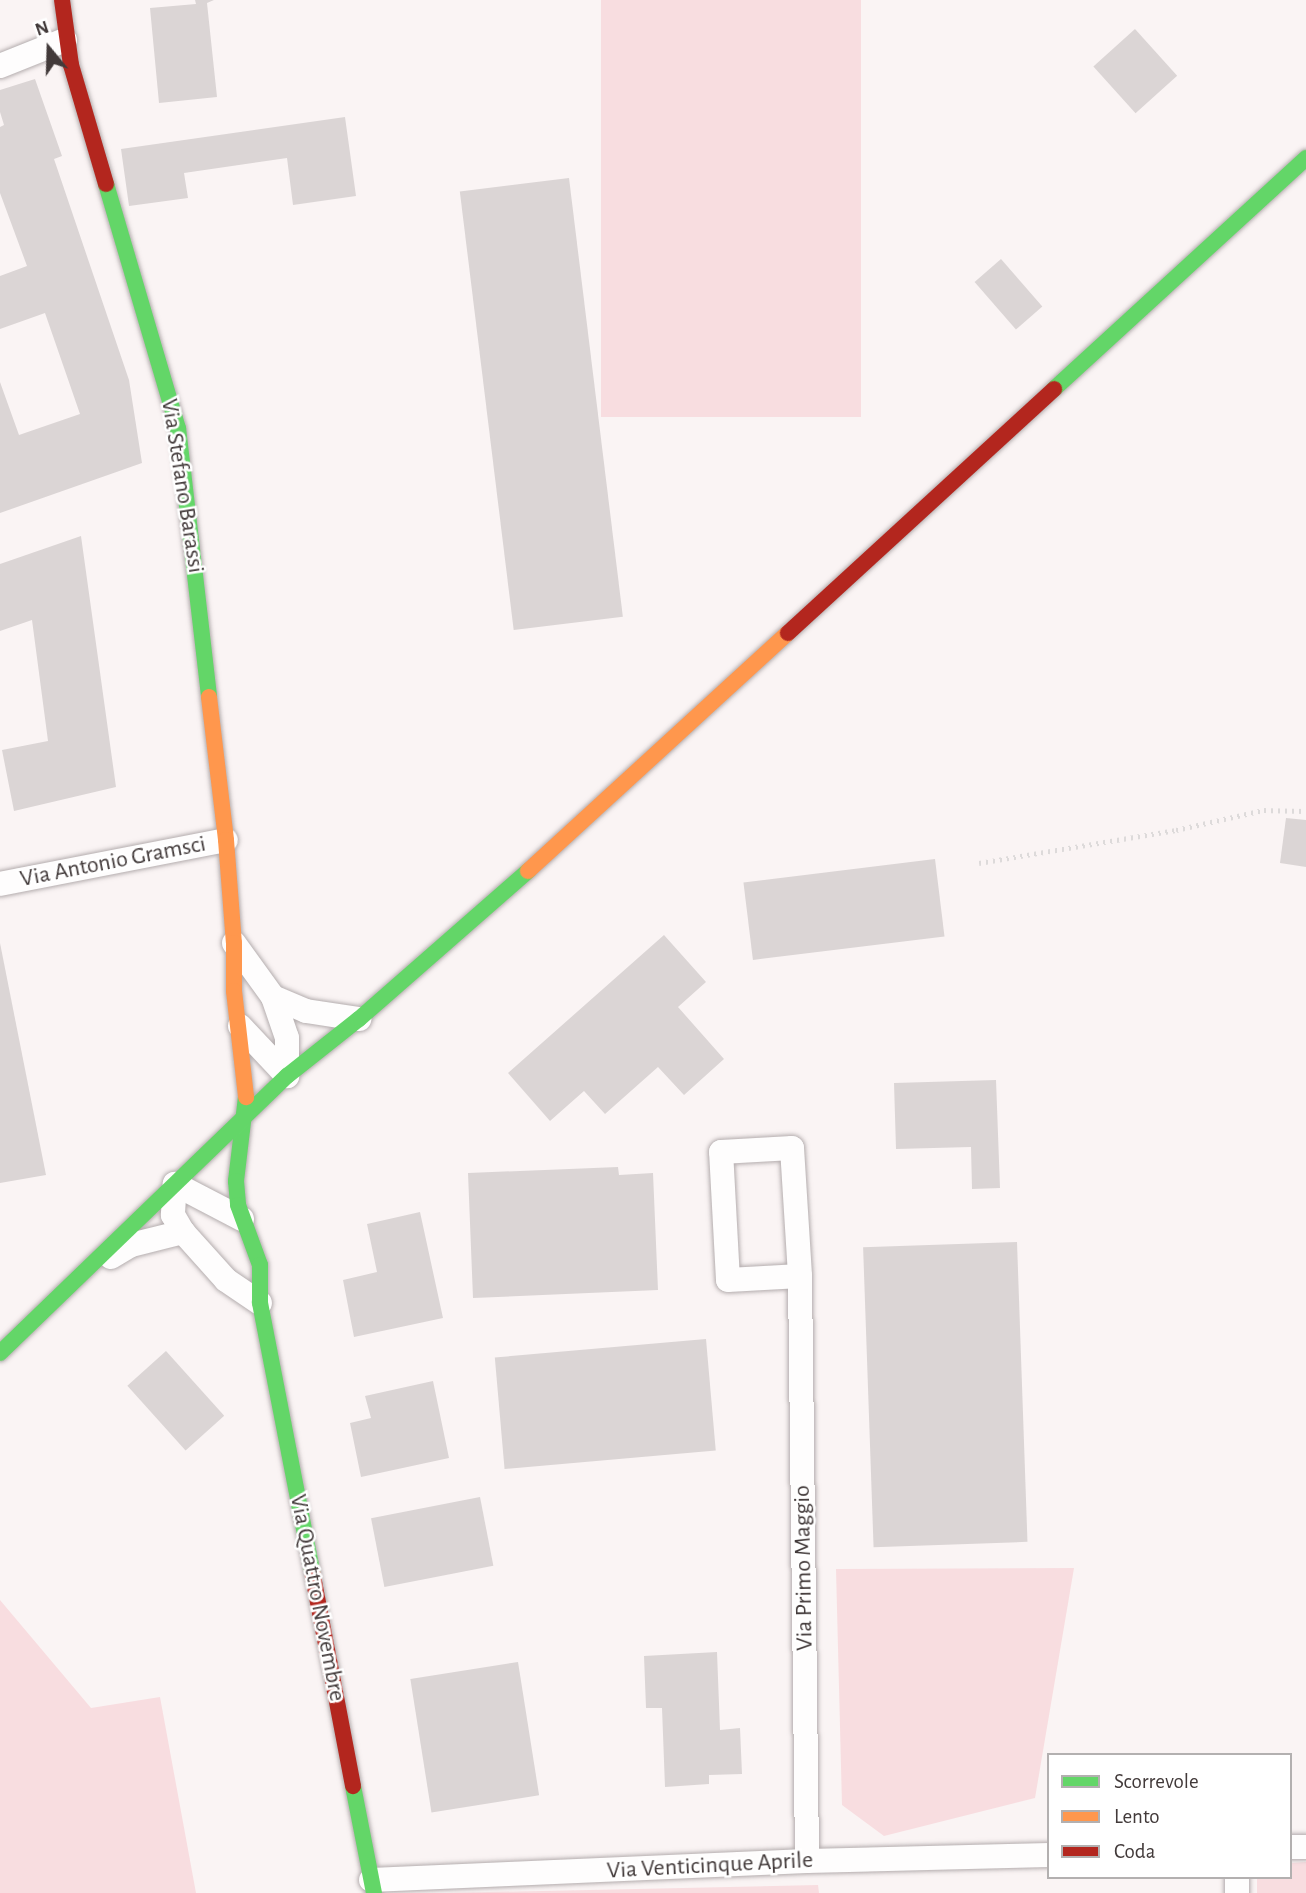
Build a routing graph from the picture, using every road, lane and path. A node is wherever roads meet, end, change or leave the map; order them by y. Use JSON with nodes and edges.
{"nodes":[{"id":1,"x":62,"y":0,"type":"edge"},
{"id":2,"x":65,"y":40,"type":"junction"},
{"id":3,"x":0,"y":65,"type":"edge"},
{"id":4,"x":1306,"y":158,"type":"edge"},
{"id":5,"x":1306,"y":811,"type":"edge"},
{"id":6,"x":226,"y":840,"type":"junction"},
{"id":7,"x":979,"y":863,"type":"dead end"},
{"id":8,"x":0,"y":884,"type":"edge"},
{"id":9,"x":234,"y":943,"type":"junction"},
{"id":10,"x":273,"y":997,"type":"junction"},
{"id":11,"x":359,"y":1019,"type":"junction"},
{"id":12,"x":240,"y":1026,"type":"junction"},
{"id":13,"x":287,"y":1076,"type":"junction"},
{"id":14,"x":246,"y":1115,"type":"junction"},
{"id":15,"x":175,"y":1184,"type":"junction"},
{"id":16,"x":242,"y":1219,"type":"junction"},
{"id":17,"x":183,"y":1232,"type":"junction"},
{"id":18,"x":90,"y":1269,"type":"junction"},
{"id":19,"x":800,"y":1276,"type":"junction"},
{"id":20,"x":260,"y":1303,"type":"junction"},
{"id":21,"x":0,"y":1353,"type":"edge"},
{"id":22,"x":1047,"y":1855,"type":"edge"},
{"id":23,"x":807,"y":1861,"type":"junction"},
{"id":24,"x":372,"y":1886,"type":"edge"}],
"edges":[{"from":1,"to":2,"type":"street","name":"Via Stefano Barassi"},
{"from":2,"to":3,"type":"street"},
{"from":2,"to":6,"type":"street","name":"Via Stefano Barassi"},
{"from":4,"to":11,"type":"street"},
{"from":5,"to":7,"type":"path"},
{"from":6,"to":8,"type":"street","name":"Via Antonio Gramsci"},
{"from":6,"to":9,"type":"street","name":"Via Stefano Barassi"},
{"from":9,"to":10,"type":"street"},
{"from":9,"to":12,"type":"street","name":"Via Stefano Barassi"},
{"from":10,"to":11,"type":"street"},
{"from":10,"to":13,"type":"street"},
{"from":11,"to":13,"type":"street"},
{"from":12,"to":13,"type":"street"},
{"from":12,"to":14,"type":"street","name":"Via Stefano Barassi"},
{"from":13,"to":14,"type":"street"},
{"from":14,"to":15,"type":"street"},
{"from":14,"to":16,"type":"street","name":"Via Quattro Novembre"},
{"from":15,"to":16,"type":"street"},
{"from":15,"to":17,"type":"street"},
{"from":15,"to":18,"type":"street"},
{"from":16,"to":20,"type":"street","name":"Via Quattro Novembre"},
{"from":17,"to":18,"type":"street"},
{"from":17,"to":20,"type":"street"},
{"from":18,"to":21,"type":"street"},
{"from":19,"to":19,"type":"street","name":"Via Primo Maggio"},
{"from":19,"to":23,"type":"street","name":"Via Primo Maggio"},
{"from":20,"to":24,"type":"street","name":"Via Quattro Novembre"},
{"from":22,"to":23,"type":"street","name":"Via Venticinque Aprile"},
{"from":23,"to":24,"type":"street","name":"Via Venticinque Aprile"}]}
